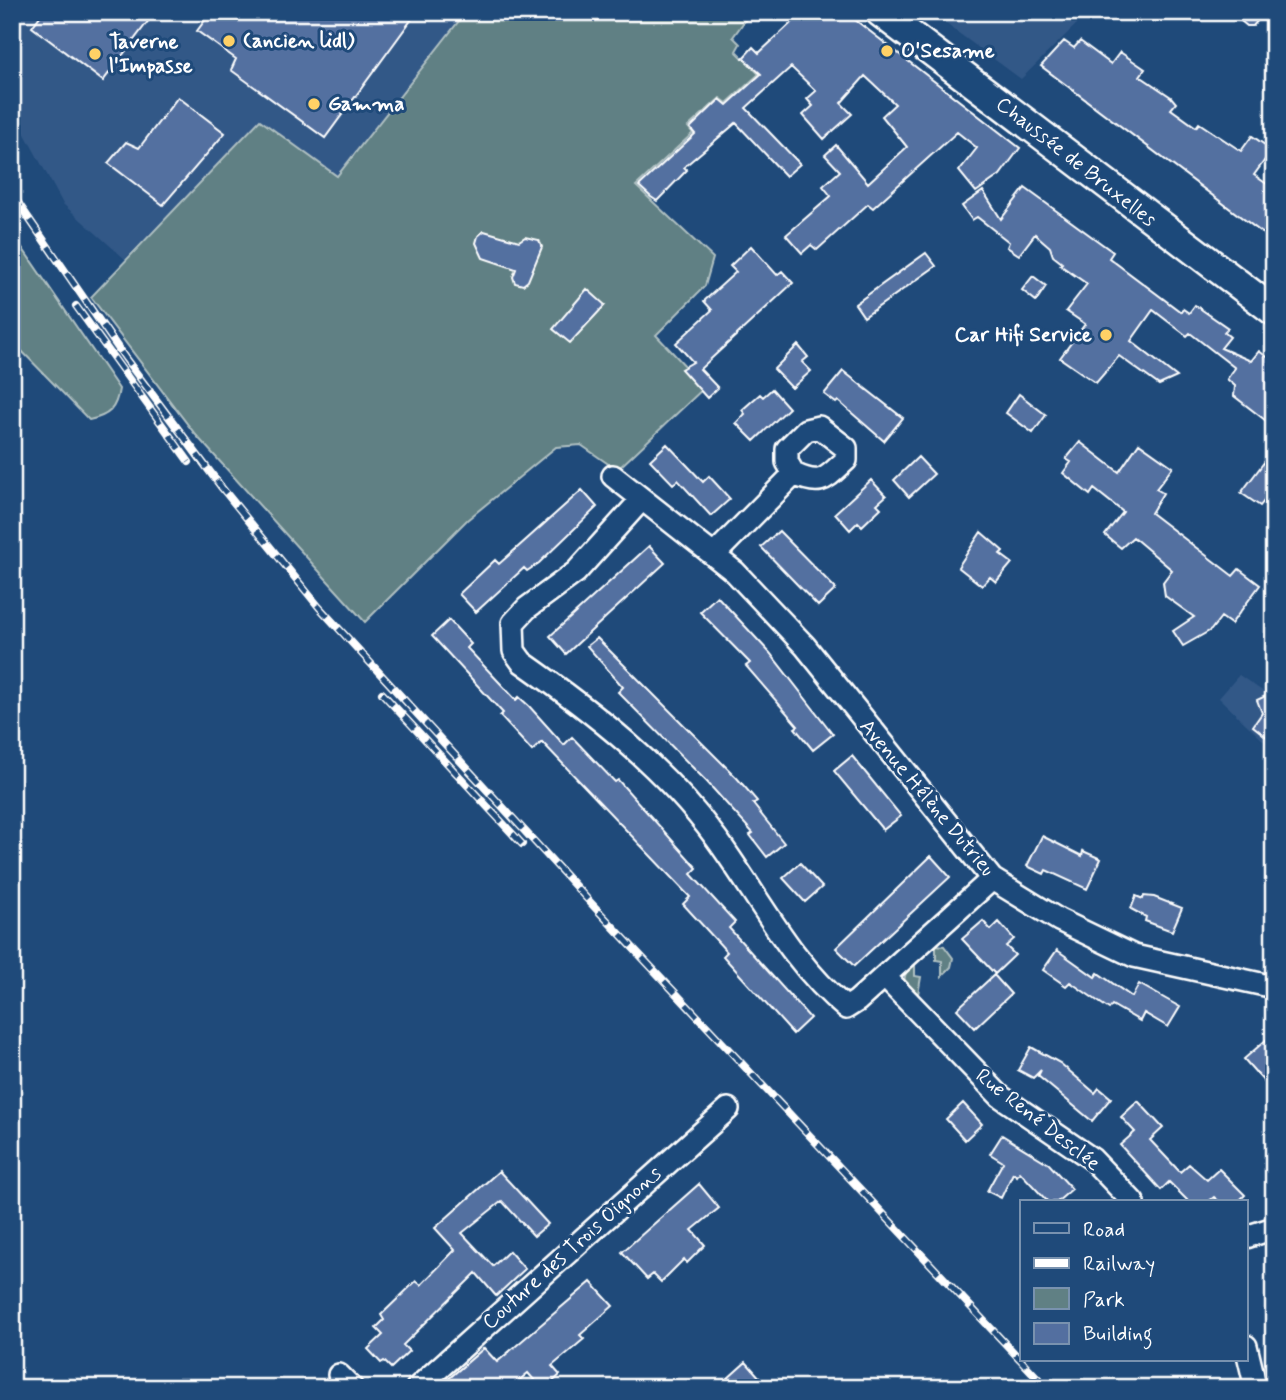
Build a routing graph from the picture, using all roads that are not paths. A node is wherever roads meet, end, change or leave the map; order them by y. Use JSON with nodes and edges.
{"nodes":[{"id":1,"x":880,"y":12,"type":"edge"},
{"id":2,"x":906,"y":12,"type":"edge"},
{"id":3,"x":1274,"y":290,"type":"edge"},
{"id":4,"x":1274,"y":312,"type":"edge"},
{"id":5,"x":794,"y":474,"type":"dead end"},
{"id":6,"x":613,"y":476,"type":"dead end"},
{"id":7,"x":642,"y":499,"type":"junction"},
{"id":8,"x":714,"y":555,"type":"junction"},
{"id":9,"x":992,"y":879,"type":"junction"},
{"id":10,"x":884,"y":977,"type":"junction"},
{"id":11,"x":1274,"y":987,"type":"edge"},
{"id":12,"x":728,"y":1109,"type":"dead end"},
{"id":13,"x":1131,"y":1200,"type":"edge"},
{"id":14,"x":1274,"y":1228,"type":"edge"},
{"id":15,"x":1248,"y":1236,"type":"edge"},
{"id":16,"x":1248,"y":1354,"type":"edge"},
{"id":17,"x":417,"y":1388,"type":"edge"},
{"id":18,"x":1256,"y":1388,"type":"edge"}],
"edges":[{"from":1,"to":4,"type":"main road","name":"Chaussée de Bruxelles"},
{"from":2,"to":3,"type":"main road","name":"Chaussée de Bruxelles"},
{"from":5,"to":8,"type":"street"},
{"from":6,"to":7,"type":"street","name":"Avenue Hélène Dutrieu"},
{"from":7,"to":8,"type":"street","name":"Avenue Hélène Dutrieu"},
{"from":7,"to":10,"type":"street"},
{"from":8,"to":9,"type":"street","name":"Avenue Hélène Dutrieu"},
{"from":9,"to":10,"type":"street"},
{"from":9,"to":11,"type":"street","name":"Avenue Hélène Dutrieu"},
{"from":10,"to":13,"type":"street","name":"Rue René Desclée"},
{"from":12,"to":17,"type":"street","name":"Couture des Trois Oignons"},
{"from":14,"to":15,"type":"street"},
{"from":16,"to":18,"type":"street"}]}
